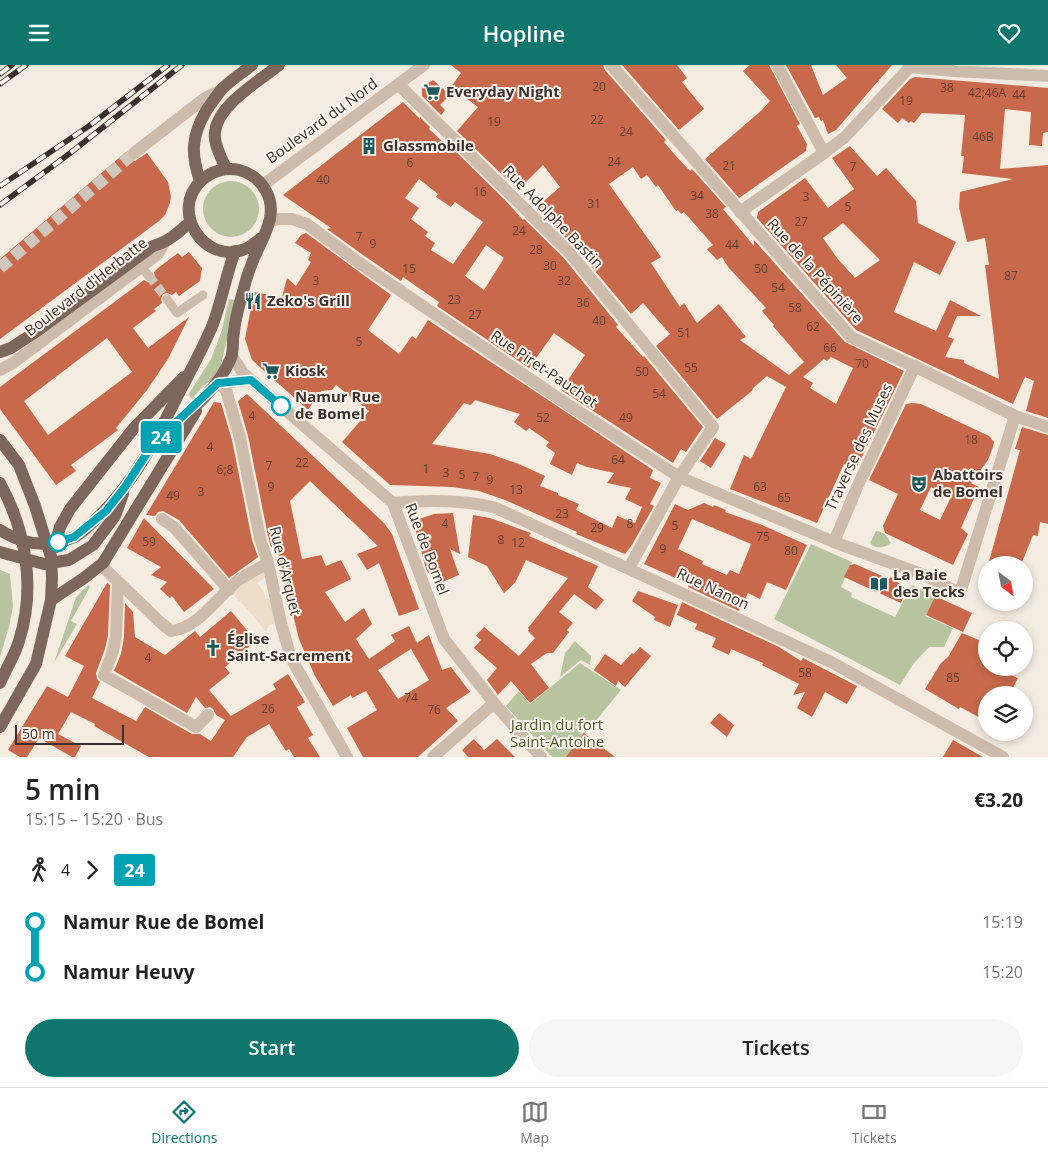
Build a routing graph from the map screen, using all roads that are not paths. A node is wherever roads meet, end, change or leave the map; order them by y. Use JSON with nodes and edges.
{"nodes":[{"id":1,"x":252,"y":65,"type":"edge"},
{"id":2,"x":279,"y":65,"type":"edge"},
{"id":3,"x":424,"y":65,"type":"edge"},
{"id":4,"x":611,"y":65,"type":"edge"},
{"id":5,"x":776,"y":65,"type":"edge"},
{"id":6,"x":910,"y":66,"type":"edge"},
{"id":7,"x":1048,"y":76,"type":"edge"},
{"id":8,"x":399,"y":85,"type":"junction"},
{"id":9,"x":221,"y":90,"type":"junction"},
{"id":10,"x":134,"y":153,"type":"tunnel mouth"},
{"id":11,"x":824,"y":153,"type":"junction"},
{"id":12,"x":226,"y":169,"type":"junction"},
{"id":13,"x":200,"y":181,"type":"junction"},
{"id":14,"x":262,"y":185,"type":"junction"},
{"id":15,"x":740,"y":212,"type":"junction"},
{"id":16,"x":270,"y":221,"type":"junction"},
{"id":17,"x":190,"y":222,"type":"junction"},
{"id":18,"x":264,"y":236,"type":"junction"},
{"id":19,"x":164,"y":243,"type":"junction"},
{"id":20,"x":235,"y":251,"type":"junction"},
{"id":21,"x":203,"y":295,"type":"dead end"},
{"id":22,"x":167,"y":299,"type":"tunnel mouth"},
{"id":23,"x":0,"y":353,"type":"edge"},
{"id":24,"x":232,"y":356,"type":"junction"},
{"id":25,"x":915,"y":366,"type":"junction"},
{"id":26,"x":0,"y":370,"type":"edge"},
{"id":27,"x":191,"y":370,"type":"junction"},
{"id":28,"x":251,"y":380,"type":"junction"},
{"id":29,"x":218,"y":383,"type":"junction"},
{"id":30,"x":205,"y":397,"type":"junction"},
{"id":31,"x":1016,"y":416,"type":"junction"},
{"id":32,"x":1048,"y":427,"type":"edge"},
{"id":33,"x":0,"y":440,"type":"edge"},
{"id":34,"x":153,"y":444,"type":"junction"},
{"id":35,"x":679,"y":477,"type":"junction"},
{"id":36,"x":0,"y":483,"type":"edge"},
{"id":37,"x":125,"y":487,"type":"junction"},
{"id":38,"x":393,"y":503,"type":"junction"},
{"id":39,"x":162,"y":519,"type":"dead end"},
{"id":40,"x":0,"y":530,"type":"edge"},
{"id":41,"x":834,"y":542,"type":"junction"},
{"id":42,"x":0,"y":551,"type":"edge"},
{"id":43,"x":51,"y":557,"type":"junction"},
{"id":44,"x":102,"y":563,"type":"junction"},
{"id":45,"x":268,"y":563,"type":"junction"},
{"id":46,"x":629,"y":569,"type":"junction"},
{"id":47,"x":118,"y":581,"type":"junction"},
{"id":48,"x":229,"y":590,"type":"junction"},
{"id":49,"x":51,"y":600,"type":"junction"},
{"id":50,"x":0,"y":683,"type":"edge"},
{"id":51,"x":494,"y":703,"type":"junction"},
{"id":52,"x":208,"y":715,"type":"dead end"},
{"id":53,"x":0,"y":727,"type":"edge"},
{"id":54,"x":348,"y":757,"type":"edge"},
{"id":55,"x":433,"y":757,"type":"edge"},
{"id":56,"x":540,"y":757,"type":"edge"},
{"id":57,"x":1003,"y":757,"type":"edge"}],
"edges":[{"from":1,"to":9,"type":"main road"},
{"from":2,"to":12,"type":"main road"},
{"from":3,"to":8,"type":"street","name":"Boulevard du Nord"},
{"from":4,"to":15,"type":"street","name":"Rue de la Pépinière"},
{"from":5,"to":11,"type":"street"},
{"from":6,"to":7,"type":"street"},
{"from":6,"to":11,"type":"street"},
{"from":8,"to":14,"type":"street","name":"Boulevard du Nord"},
{"from":8,"to":35,"type":"street","name":"Rue Adolphe Bastin"},
{"from":9,"to":10,"type":"street"},
{"from":9,"to":13,"type":"main road"},
{"from":11,"to":15,"type":"street"},
{"from":12,"to":13,"type":"main road"},
{"from":12,"to":14,"type":"main road"},
{"from":13,"to":17,"type":"main road"},
{"from":14,"to":16,"type":"main road"},
{"from":15,"to":25,"type":"street","name":"Rue de la Pépinière"},
{"from":16,"to":18,"type":"main road"},
{"from":16,"to":35,"type":"street","name":"Rue Piret-Pauchet"},
{"from":17,"to":19,"type":"main road"},
{"from":17,"to":20,"type":"main road"},
{"from":18,"to":20,"type":"main road"},
{"from":18,"to":24,"type":"main road"},
{"from":19,"to":23,"type":"main road"},
{"from":19,"to":26,"type":"street","name":"Boulevard d'Herbatte"},
{"from":20,"to":27,"type":"main road"},
{"from":21,"to":22,"type":"street"},
{"from":24,"to":28,"type":"street","name":"Rue de Bomel"},
{"from":24,"to":29,"type":"main road"},
{"from":25,"to":31,"type":"street","name":"Rue de la Pépinière"},
{"from":25,"to":41,"type":"street","name":"Traverse des Muses"},
{"from":27,"to":34,"type":"main road"},
{"from":27,"to":43,"type":"main road"},
{"from":28,"to":29,"type":"street"},
{"from":28,"to":38,"type":"street","name":"Rue de Bomel"},
{"from":29,"to":30,"type":"main road"},
{"from":29,"to":45,"type":"street","name":"Rue d'Arquet"},
{"from":30,"to":34,"type":"main road"},
{"from":30,"to":44,"type":"main road"},
{"from":31,"to":32,"type":"street","name":"Rue de la Pépinière"},
{"from":31,"to":41,"type":"street"},
{"from":33,"to":43,"type":"main road"},
{"from":34,"to":37,"type":"main road"},
{"from":35,"to":41,"type":"street","name":"Rue Piret-Pauchet"},
{"from":35,"to":46,"type":"street"},
{"from":36,"to":50,"type":"main road"},
{"from":37,"to":40,"type":"main road"},
{"from":37,"to":42,"type":"main road"},
{"from":38,"to":46,"type":"street","name":"Rue Nanon"},
{"from":38,"to":51,"type":"street","name":"Rue de Bomel"},
{"from":39,"to":48,"type":"street"},
{"from":43,"to":49,"type":"main road"},
{"from":44,"to":47,"type":"street"},
{"from":44,"to":49,"type":"main road"},
{"from":45,"to":48,"type":"street"},
{"from":45,"to":54,"type":"street","name":"Rue d'Arquet"},
{"from":46,"to":57,"type":"street","name":"Rue Nanon"},
{"from":47,"to":48,"type":"street"},
{"from":47,"to":52,"type":"street"},
{"from":49,"to":53,"type":"main road"},
{"from":51,"to":55,"type":"street"},
{"from":51,"to":56,"type":"street","name":"Rue de Bomel"}]}
